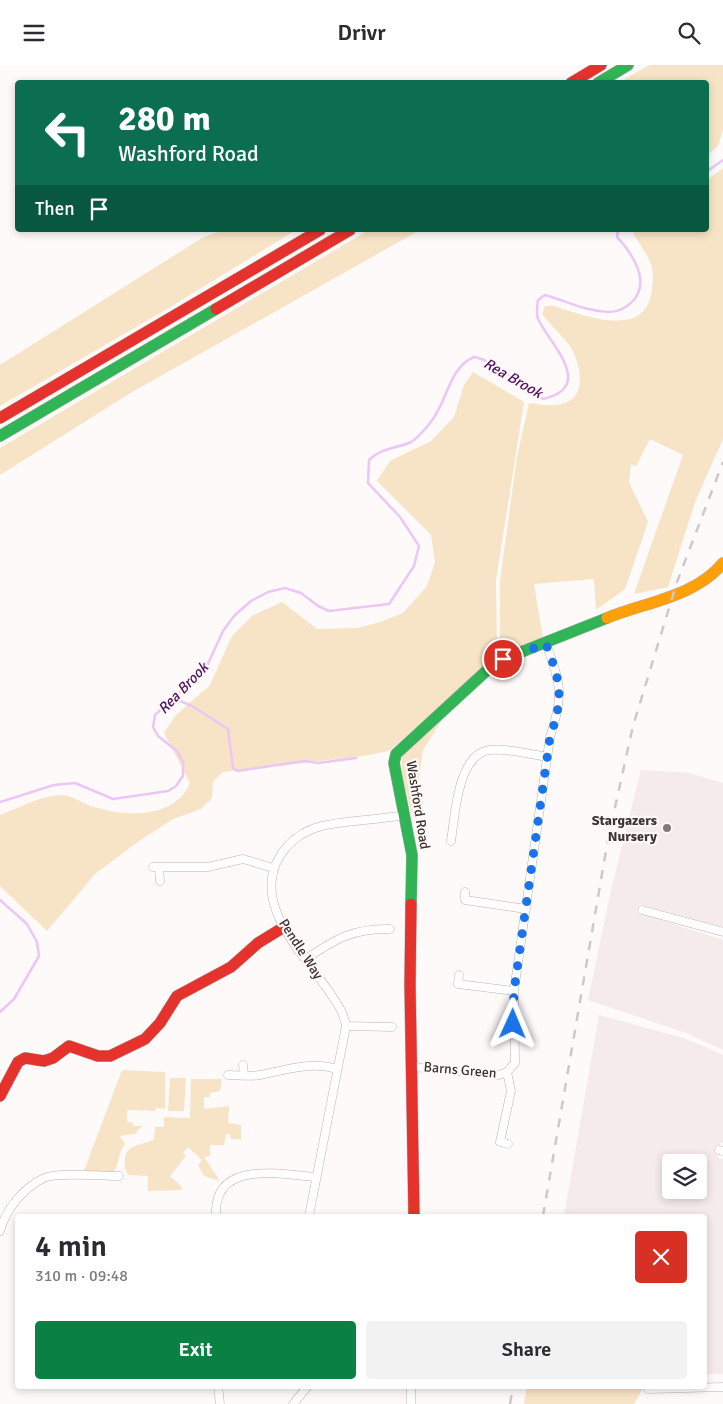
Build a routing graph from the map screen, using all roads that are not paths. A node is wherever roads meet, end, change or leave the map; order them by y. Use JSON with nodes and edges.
{"nodes":[{"id":1,"x":601,"y":65,"type":"edge"},
{"id":2,"x":628,"y":65,"type":"edge"},
{"id":3,"x":576,"y":80,"type":"edge"},
{"id":4,"x":603,"y":80,"type":"edge"},
{"id":5,"x":317,"y":232,"type":"edge"},
{"id":6,"x":347,"y":232,"type":"edge"},
{"id":7,"x":0,"y":418,"type":"edge"},
{"id":8,"x":0,"y":437,"type":"edge"},
{"id":9,"x":723,"y":563,"type":"edge"},
{"id":10,"x":546,"y":644,"type":"junction"},
{"id":11,"x":547,"y":757,"type":"junction"},
{"id":12,"x":405,"y":815,"type":"junction"},
{"id":13,"x":452,"y":841,"type":"dead end"},
{"id":14,"x":273,"y":868,"type":"junction"},
{"id":15,"x":160,"y":881,"type":"dead end"},
{"id":16,"x":462,"y":909,"type":"dead end"},
{"id":17,"x":526,"y":909,"type":"junction"},
{"id":18,"x":642,"y":910,"type":"dead end"},
{"id":19,"x":284,"y":927,"type":"junction"},
{"id":20,"x":390,"y":929,"type":"dead end"},
{"id":21,"x":723,"y":932,"type":"edge"},
{"id":22,"x":306,"y":959,"type":"junction"},
{"id":23,"x":459,"y":975,"type":"dead end"},
{"id":24,"x":458,"y":984,"type":"junction"},
{"id":25,"x":514,"y":991,"type":"junction"},
{"id":26,"x":457,"y":993,"type":"dead end"},
{"id":27,"x":380,"y":1018,"type":"dead end"},
{"id":28,"x":346,"y":1027,"type":"junction"},
{"id":29,"x":381,"y":1027,"type":"junction"},
{"id":30,"x":392,"y":1027,"type":"dead end"},
{"id":31,"x":244,"y":1065,"type":"dead end"},
{"id":32,"x":413,"y":1067,"type":"junction"},
{"id":33,"x":337,"y":1069,"type":"junction"},
{"id":34,"x":507,"y":1073,"type":"junction"},
{"id":35,"x":228,"y":1075,"type":"dead end"},
{"id":36,"x":244,"y":1075,"type":"junction"},
{"id":37,"x":0,"y":1096,"type":"edge"},
{"id":38,"x":500,"y":1143,"type":"dead end"},
{"id":39,"x":119,"y":1176,"type":"dead end"},
{"id":40,"x":316,"y":1177,"type":"junction"},
{"id":41,"x":216,"y":1214,"type":"edge"},
{"id":42,"x":309,"y":1214,"type":"edge"},
{"id":43,"x":414,"y":1214,"type":"edge"},
{"id":44,"x":0,"y":1231,"type":"edge"},
{"id":45,"x":707,"y":1387,"type":"edge"},
{"id":46,"x":723,"y":1387,"type":"edge"},
{"id":47,"x":218,"y":1389,"type":"edge"},
{"id":48,"x":306,"y":1389,"type":"edge"},
{"id":49,"x":411,"y":1389,"type":"edge"},
{"id":50,"x":220,"y":1404,"type":"edge"},
{"id":51,"x":293,"y":1404,"type":"edge"},
{"id":52,"x":411,"y":1404,"type":"edge"}],
"edges":[{"from":1,"to":3,"type":"main road"},
{"from":2,"to":4,"type":"main road"},
{"from":5,"to":7,"type":"main road"},
{"from":6,"to":8,"type":"main road"},
{"from":9,"to":10,"type":"main road","name":"Washford Road"},
{"from":10,"to":11,"type":"street"},
{"from":10,"to":12,"type":"main road","name":"Washford Road"},
{"from":11,"to":13,"type":"street"},
{"from":11,"to":17,"type":"street"},
{"from":12,"to":14,"type":"street"},
{"from":12,"to":32,"type":"main road","name":"Washford Road"},
{"from":14,"to":15,"type":"street"},
{"from":14,"to":19,"type":"street","name":"Pendle Way"},
{"from":16,"to":17,"type":"street"},
{"from":17,"to":25,"type":"street"},
{"from":18,"to":21,"type":"street"},
{"from":19,"to":22,"type":"street","name":"Pendle Way"},
{"from":19,"to":37,"type":"main road"},
{"from":20,"to":22,"type":"street"},
{"from":22,"to":28,"type":"street","name":"Pendle Way"},
{"from":23,"to":24,"type":"street"},
{"from":24,"to":25,"type":"street"},
{"from":24,"to":26,"type":"street"},
{"from":25,"to":34,"type":"street"},
{"from":27,"to":29,"type":"street"},
{"from":28,"to":29,"type":"street"},
{"from":28,"to":33,"type":"street"},
{"from":29,"to":30,"type":"street"},
{"from":31,"to":36,"type":"street"},
{"from":32,"to":34,"type":"street","name":"Barns Green"},
{"from":32,"to":43,"type":"main road","name":"Washford Road"},
{"from":33,"to":36,"type":"street"},
{"from":33,"to":40,"type":"street"},
{"from":34,"to":38,"type":"street"},
{"from":35,"to":36,"type":"street"},
{"from":39,"to":44,"type":"street"},
{"from":40,"to":41,"type":"street"},
{"from":40,"to":42,"type":"street"},
{"from":45,"to":46,"type":"street"},
{"from":47,"to":50,"type":"street"},
{"from":48,"to":51,"type":"street"},
{"from":49,"to":52,"type":"street"}]}
